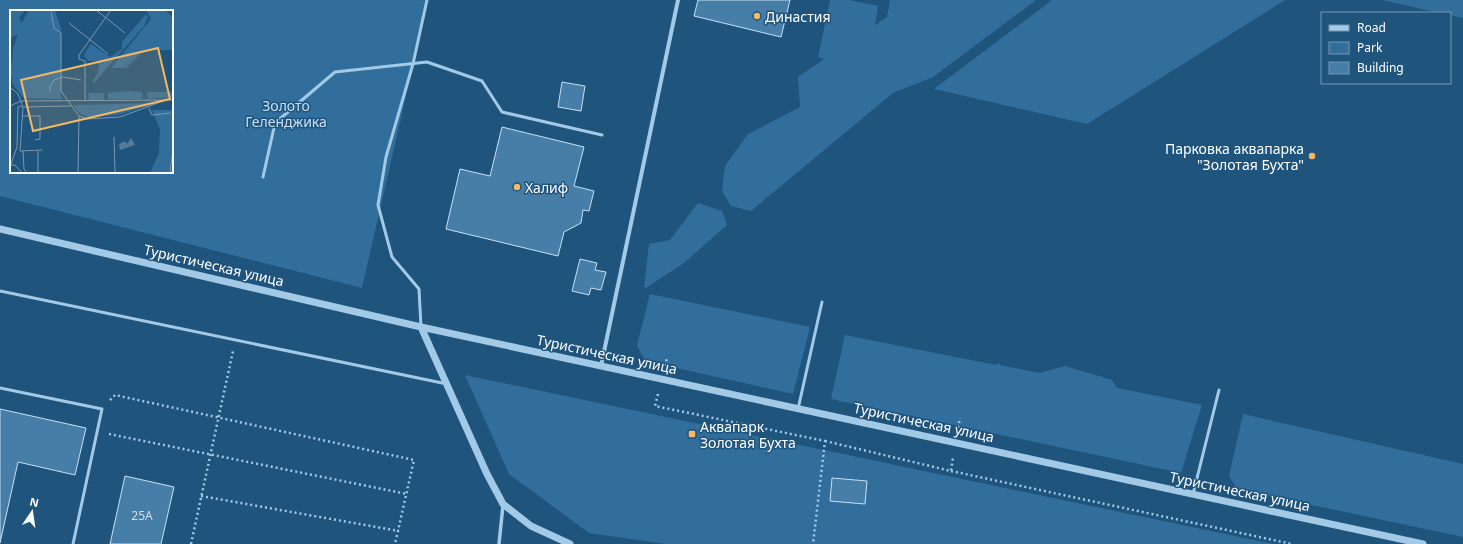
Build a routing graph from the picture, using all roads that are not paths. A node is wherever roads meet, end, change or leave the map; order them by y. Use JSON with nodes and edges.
{"nodes":[{"id":1,"x":427,"y":0,"type":"edge"},
{"id":2,"x":678,"y":0,"type":"edge"},
{"id":3,"x":413,"y":64,"type":"junction"},
{"id":4,"x":602,"y":135,"type":"dead end"},
{"id":5,"x":263,"y":177,"type":"dead end"},
{"id":6,"x":0,"y":229,"type":"edge"},
{"id":7,"x":0,"y":291,"type":"edge"},
{"id":8,"x":822,"y":302,"type":"dead end"},
{"id":9,"x":421,"y":327,"type":"junction"},
{"id":10,"x":601,"y":366,"type":"junction"},
{"id":11,"x":447,"y":385,"type":"junction"},
{"id":12,"x":0,"y":388,"type":"edge"},
{"id":13,"x":1219,"y":390,"type":"dead end"},
{"id":14,"x":798,"y":409,"type":"junction"},
{"id":15,"x":1193,"y":494,"type":"junction"},
{"id":16,"x":503,"y":504,"type":"junction"},
{"id":17,"x":74,"y":544,"type":"edge"},
{"id":18,"x":499,"y":544,"type":"edge"},
{"id":19,"x":570,"y":544,"type":"edge"},
{"id":20,"x":1421,"y":544,"type":"edge"}],
"edges":[{"from":1,"to":3,"type":"lane"},
{"from":2,"to":10,"type":"street"},
{"from":3,"to":4,"type":"lane"},
{"from":3,"to":5,"type":"lane"},
{"from":3,"to":9,"type":"lane"},
{"from":6,"to":9,"type":"street","name":"Туристическая улица"},
{"from":7,"to":11,"type":"lane"},
{"from":8,"to":14,"type":"lane"},
{"from":9,"to":10,"type":"street","name":"Туристическая улица"},
{"from":9,"to":11,"type":"street"},
{"from":10,"to":14,"type":"street","name":"Туристическая улица"},
{"from":11,"to":16,"type":"street"},
{"from":12,"to":17,"type":"lane"},
{"from":13,"to":15,"type":"lane"},
{"from":14,"to":15,"type":"street","name":"Туристическая улица"},
{"from":15,"to":20,"type":"street","name":"Туристическая улица"},
{"from":16,"to":18,"type":"street"},
{"from":16,"to":19,"type":"street"}]}
